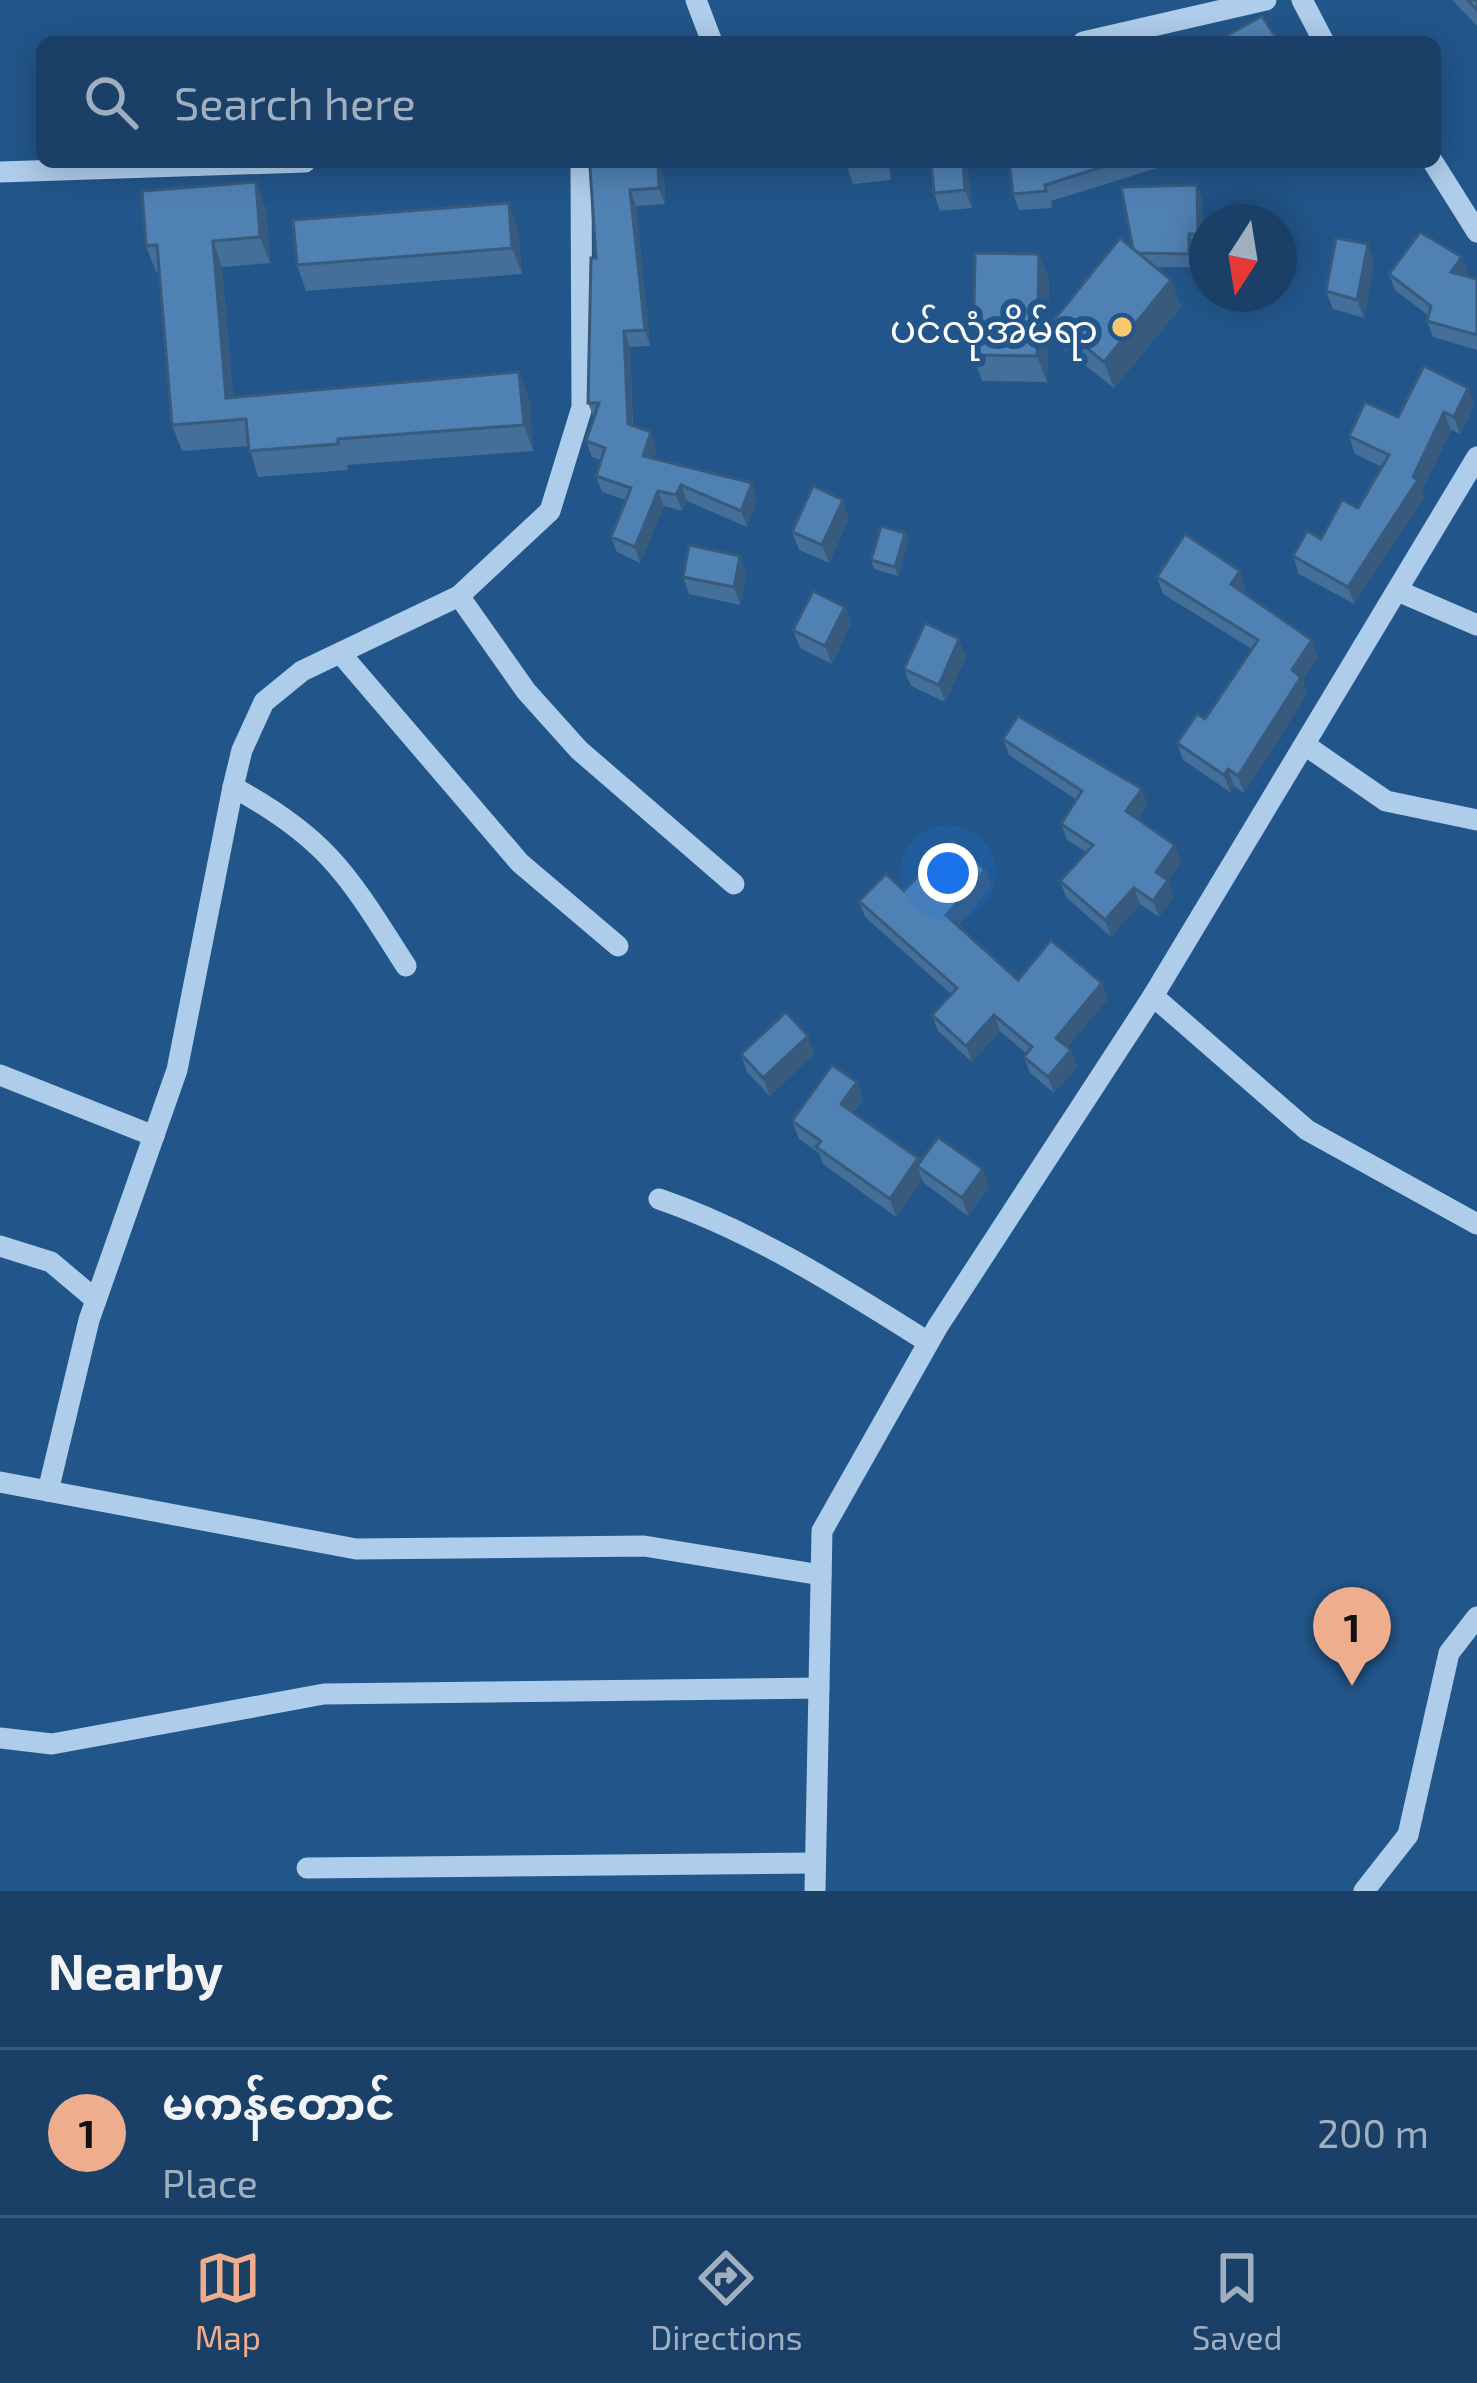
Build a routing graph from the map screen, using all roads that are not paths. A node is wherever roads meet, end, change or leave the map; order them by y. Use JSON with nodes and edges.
{"nodes":[{"id":1,"x":695,"y":0,"type":"edge"},
{"id":2,"x":1266,"y":0,"type":"edge"},
{"id":3,"x":1302,"y":0,"type":"edge"},
{"id":4,"x":710,"y":36,"type":"edge"},
{"id":5,"x":1109,"y":36,"type":"edge"},
{"id":6,"x":1321,"y":36,"type":"edge"},
{"id":7,"x":122,"y":168,"type":"edge"},
{"id":8,"x":581,"y":168,"type":"edge"},
{"id":9,"x":1437,"y":168,"type":"edge"},
{"id":10,"x":0,"y":172,"type":"edge"},
{"id":11,"x":1477,"y":232,"type":"edge"},
{"id":12,"x":1477,"y":457,"type":"edge"},
{"id":13,"x":1397,"y":591,"type":"junction"},
{"id":14,"x":459,"y":596,"type":"junction"},
{"id":15,"x":1477,"y":625,"type":"edge"},
{"id":16,"x":341,"y":654,"type":"junction"},
{"id":17,"x":1305,"y":745,"type":"junction"},
{"id":18,"x":233,"y":787,"type":"junction"},
{"id":19,"x":1477,"y":820,"type":"edge"},
{"id":20,"x":734,"y":884,"type":"dead end"},
{"id":21,"x":618,"y":946,"type":"dead end"},
{"id":22,"x":406,"y":966,"type":"dead end"},
{"id":23,"x":1154,"y":996,"type":"junction"},
{"id":24,"x":0,"y":1075,"type":"edge"},
{"id":25,"x":154,"y":1136,"type":"junction"},
{"id":26,"x":659,"y":1199,"type":"dead end"},
{"id":27,"x":1477,"y":1224,"type":"edge"},
{"id":28,"x":0,"y":1246,"type":"edge"},
{"id":29,"x":96,"y":1300,"type":"junction"},
{"id":30,"x":928,"y":1342,"type":"junction"},
{"id":31,"x":0,"y":1482,"type":"edge"},
{"id":32,"x":48,"y":1491,"type":"junction"},
{"id":33,"x":820,"y":1574,"type":"junction"},
{"id":34,"x":1477,"y":1617,"type":"edge"},
{"id":35,"x":819,"y":1688,"type":"junction"},
{"id":36,"x":0,"y":1738,"type":"edge"},
{"id":37,"x":815,"y":1863,"type":"junction"},
{"id":38,"x":307,"y":1868,"type":"dead end"},
{"id":39,"x":815,"y":1891,"type":"edge"},
{"id":40,"x":1364,"y":1891,"type":"edge"}],
"edges":[{"from":1,"to":4,"type":"street"},
{"from":2,"to":5,"type":"street"},
{"from":3,"to":6,"type":"street"},
{"from":7,"to":10,"type":"street"},
{"from":8,"to":14,"type":"street"},
{"from":9,"to":11,"type":"street"},
{"from":12,"to":13,"type":"street"},
{"from":13,"to":15,"type":"street"},
{"from":13,"to":17,"type":"street"},
{"from":14,"to":16,"type":"street"},
{"from":14,"to":20,"type":"street"},
{"from":16,"to":18,"type":"street"},
{"from":16,"to":21,"type":"street"},
{"from":17,"to":19,"type":"street"},
{"from":17,"to":23,"type":"street"},
{"from":18,"to":22,"type":"street"},
{"from":18,"to":25,"type":"street"},
{"from":23,"to":27,"type":"street"},
{"from":23,"to":30,"type":"street"},
{"from":24,"to":25,"type":"street"},
{"from":25,"to":29,"type":"street"},
{"from":26,"to":30,"type":"street"},
{"from":28,"to":29,"type":"street"},
{"from":29,"to":32,"type":"street"},
{"from":30,"to":33,"type":"street"},
{"from":31,"to":32,"type":"street"},
{"from":32,"to":33,"type":"street"},
{"from":33,"to":35,"type":"street"},
{"from":34,"to":40,"type":"street"},
{"from":35,"to":36,"type":"street"},
{"from":35,"to":37,"type":"street"},
{"from":37,"to":38,"type":"street"},
{"from":37,"to":39,"type":"street"}]}
